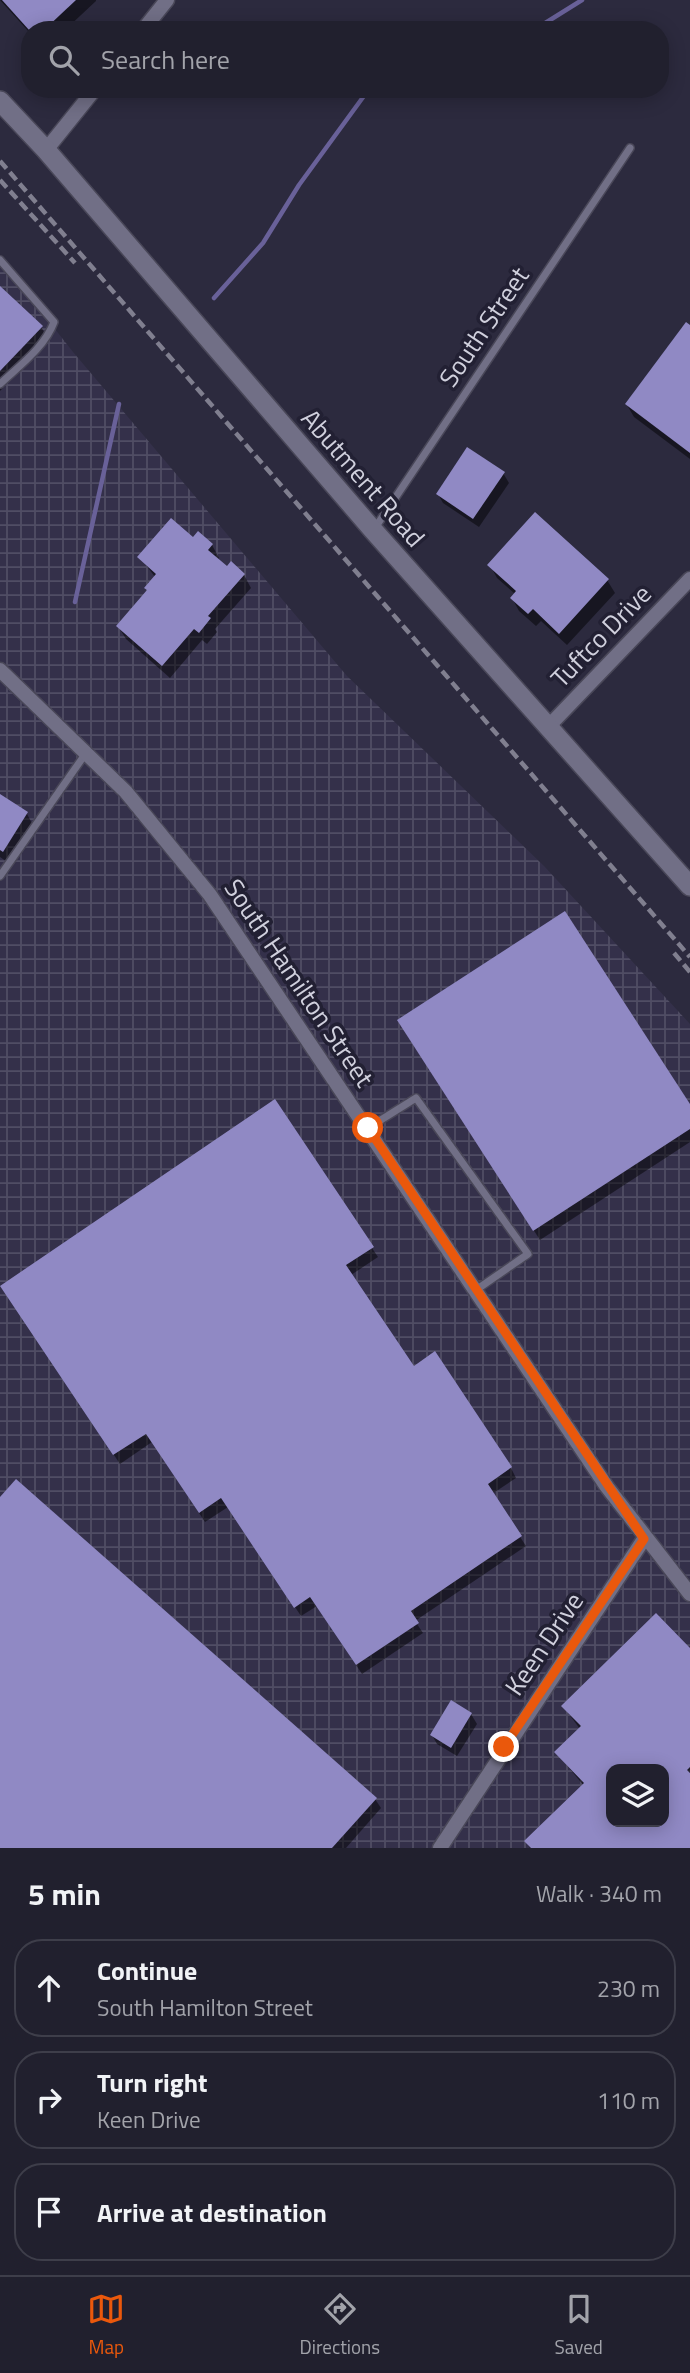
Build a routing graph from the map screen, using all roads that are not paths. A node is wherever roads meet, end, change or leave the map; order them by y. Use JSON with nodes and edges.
{"nodes":[{"id":1,"x":167,"y":0,"type":"edge"},
{"id":2,"x":150,"y":21,"type":"edge"},
{"id":3,"x":88,"y":98,"type":"edge"},
{"id":4,"x":0,"y":101,"type":"edge"},
{"id":5,"x":630,"y":148,"type":"dead end"},
{"id":6,"x":46,"y":149,"type":"junction"},
{"id":7,"x":0,"y":260,"type":"edge"},
{"id":8,"x":0,"y":384,"type":"edge"},
{"id":9,"x":373,"y":530,"type":"junction"},
{"id":10,"x":690,"y":579,"type":"edge"},
{"id":11,"x":0,"y":670,"type":"edge"},
{"id":12,"x":547,"y":727,"type":"junction"},
{"id":13,"x":87,"y":752,"type":"junction"},
{"id":14,"x":0,"y":876,"type":"edge"},
{"id":15,"x":690,"y":886,"type":"edge"},
{"id":16,"x":368,"y":1128,"type":"junction"},
{"id":17,"x":476,"y":1290,"type":"junction"},
{"id":18,"x":644,"y":1539,"type":"junction"},
{"id":19,"x":690,"y":1594,"type":"edge"},
{"id":20,"x":440,"y":1848,"type":"edge"}],
"edges":[{"from":1,"to":2,"type":"street"},
{"from":3,"to":6,"type":"street"},
{"from":4,"to":6,"type":"main road","name":"Abutment Road"},
{"from":5,"to":9,"type":"lane","name":"South Street"},
{"from":6,"to":9,"type":"main road","name":"Abutment Road"},
{"from":7,"to":8,"type":"lane"},
{"from":9,"to":12,"type":"main road","name":"Abutment Road"},
{"from":10,"to":12,"type":"street","name":"Tuftco Drive"},
{"from":11,"to":13,"type":"street","name":"South Hamilton Street"},
{"from":12,"to":15,"type":"main road","name":"Abutment Road"},
{"from":13,"to":14,"type":"lane"},
{"from":13,"to":16,"type":"street","name":"South Hamilton Street"},
{"from":16,"to":17,"type":"street","name":"South Hamilton Street"},
{"from":16,"to":17,"type":"lane"},
{"from":17,"to":18,"type":"street","name":"South Hamilton Street"},
{"from":18,"to":19,"type":"street","name":"South Hamilton Street"},
{"from":18,"to":20,"type":"street","name":"Keen Drive"}]}
